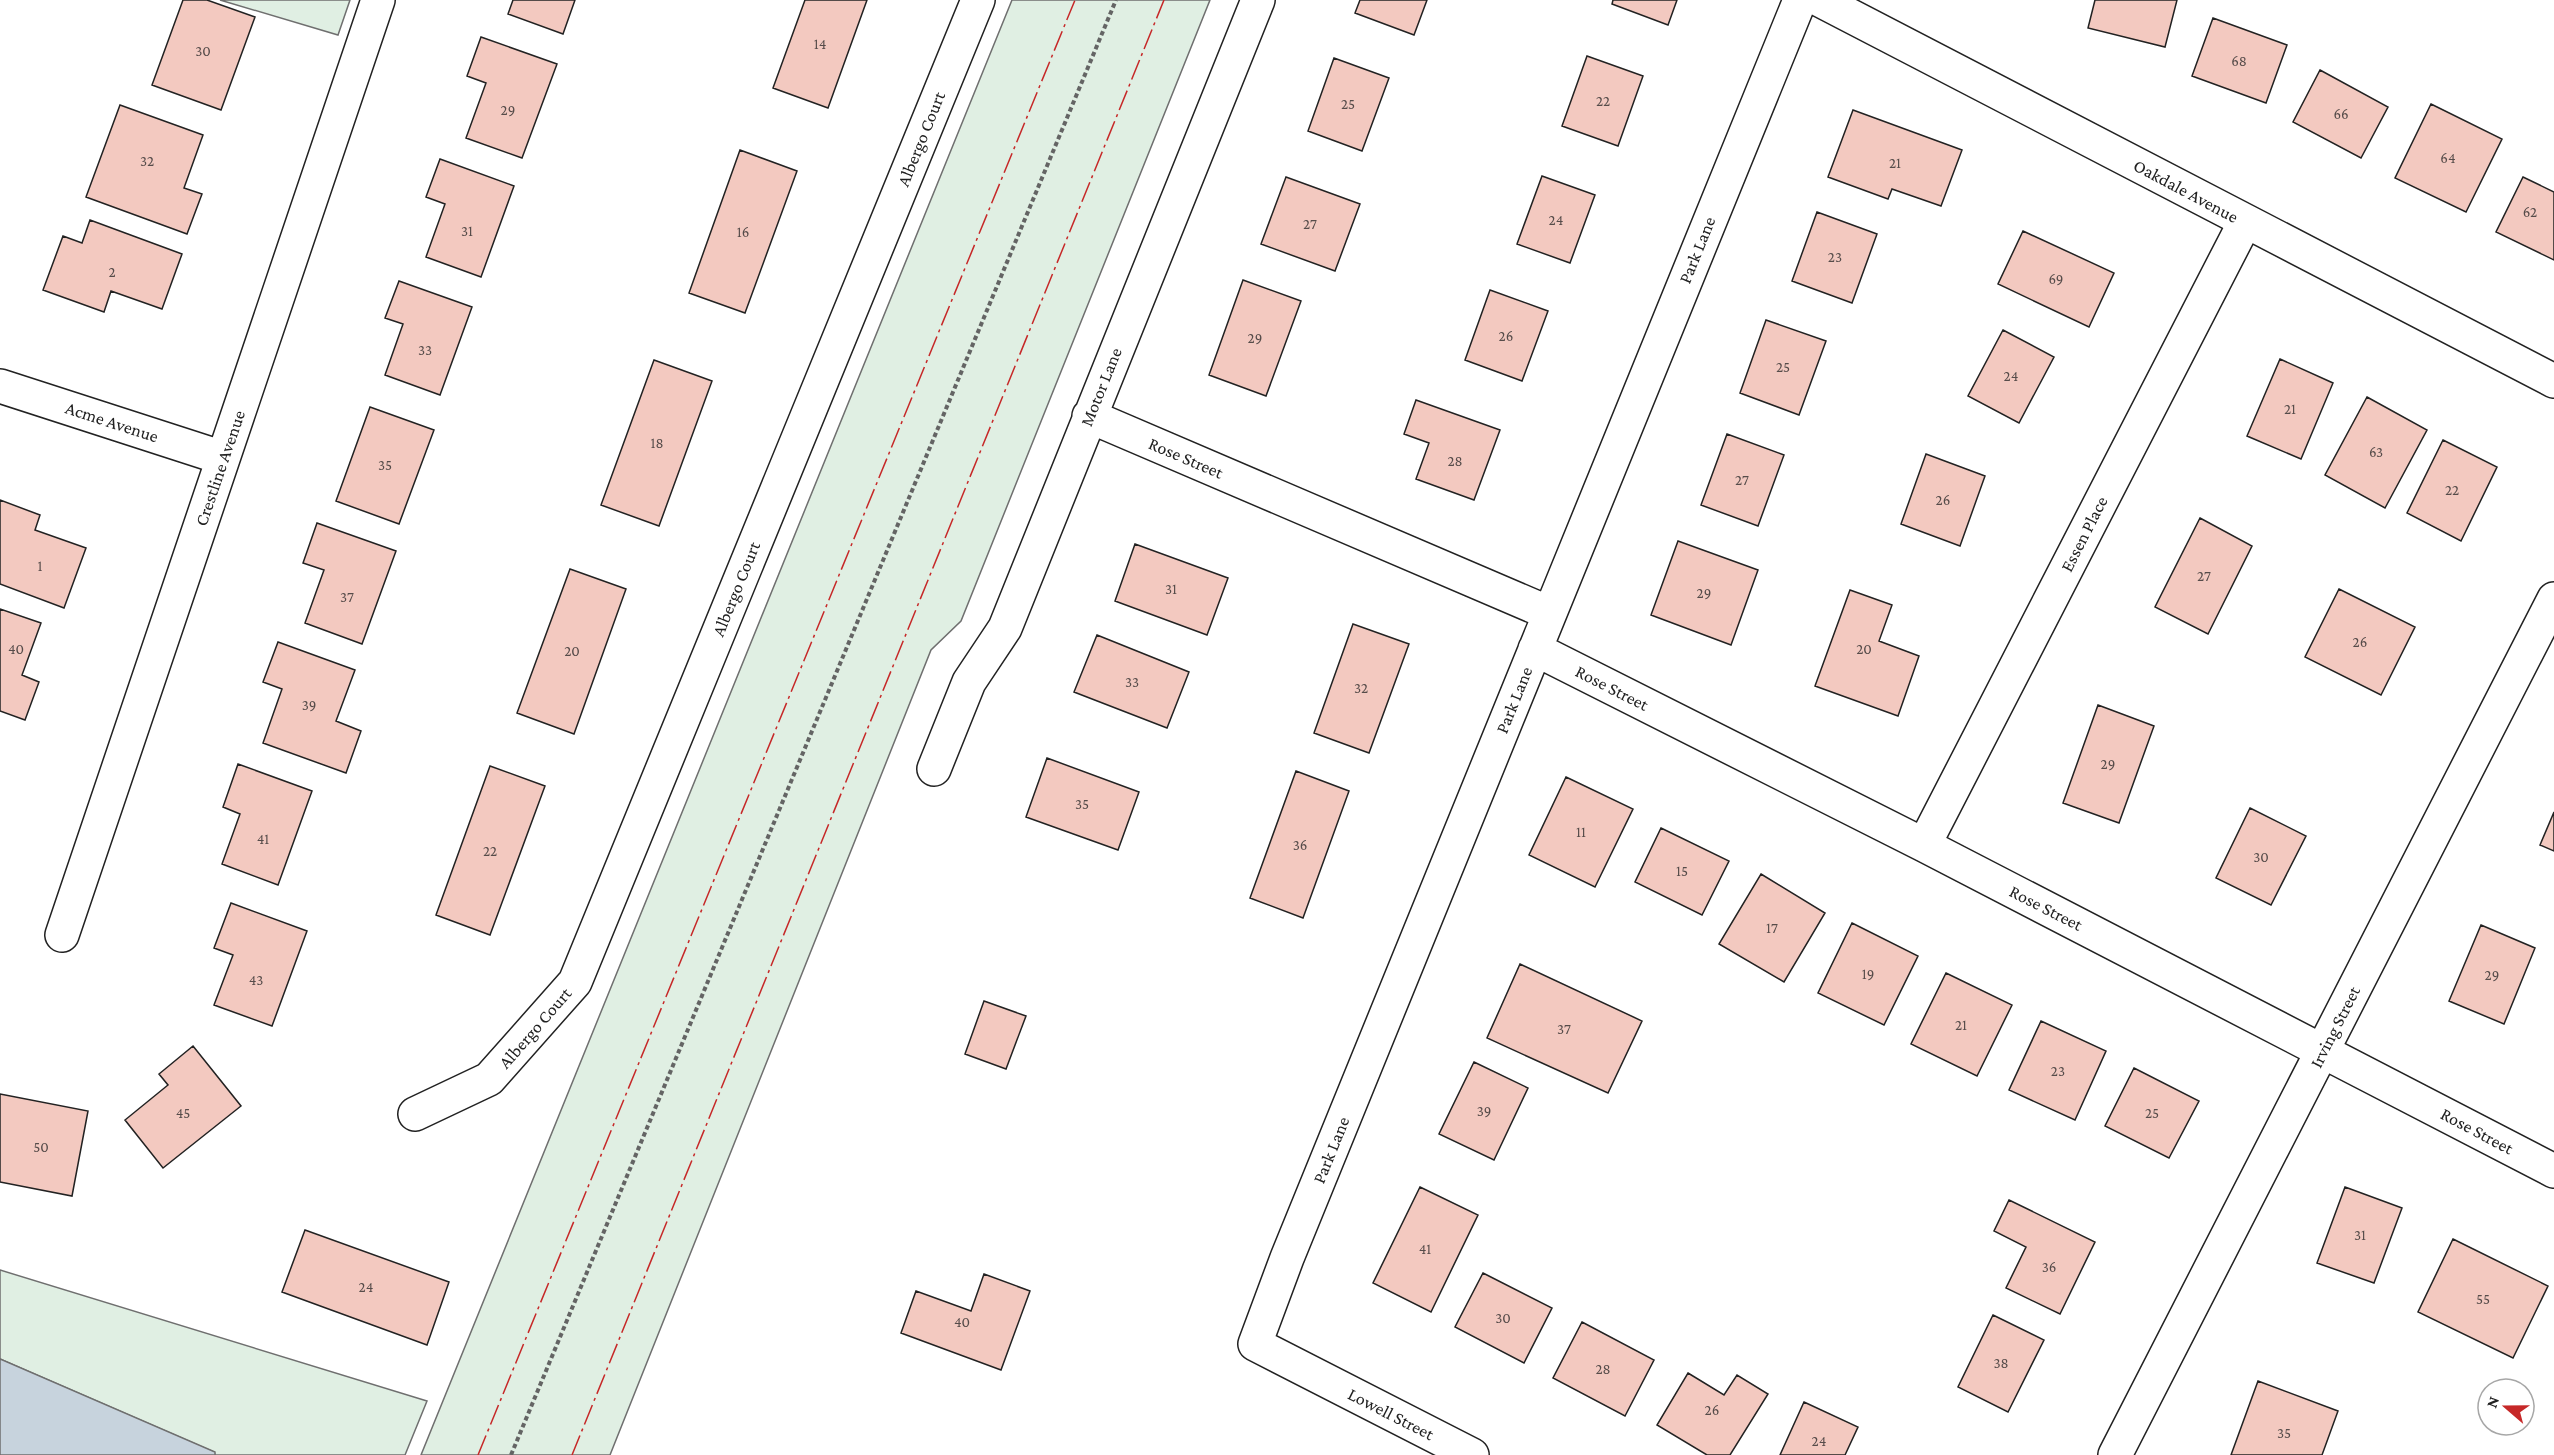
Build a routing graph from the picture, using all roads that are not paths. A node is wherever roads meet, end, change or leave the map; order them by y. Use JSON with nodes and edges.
{"nodes":[{"id":1,"x":378,"y":0,"type":"edge"},
{"id":2,"x":978,"y":0,"type":"edge"},
{"id":3,"x":1258,"y":0,"type":"edge"},
{"id":4,"x":1800,"y":0,"type":"edge"},
{"id":5,"x":1820,"y":0,"type":"edge"},
{"id":6,"x":2245,"y":222,"type":"junction"},
{"id":7,"x":2554,"y":381,"type":"edge"},
{"id":8,"x":0,"y":386,"type":"edge"},
{"id":9,"x":1089,"y":416,"type":"junction"},
{"id":10,"x":223,"y":458,"type":"junction"},
{"id":11,"x":2554,"y":599,"type":"edge"},
{"id":12,"x":1549,"y":613,"type":"junction"},
{"id":13,"x":1535,"y":649,"type":"junction"},
{"id":14,"x":934,"y":770,"type":"dead end"},
{"id":15,"x":1923,"y":845,"type":"junction"},
{"id":16,"x":62,"y":935,"type":"dead end"},
{"id":17,"x":2323,"y":1051,"type":"junction"},
{"id":18,"x":415,"y":1114,"type":"dead end"},
{"id":19,"x":2554,"y":1172,"type":"edge"},
{"id":20,"x":1311,"y":1373,"type":"joint"},
{"id":21,"x":1472,"y":1455,"type":"edge"},
{"id":22,"x":2115,"y":1455,"type":"edge"}],
"edges":[{"from":1,"to":10,"type":"street","name":"Crestline Avenue"},
{"from":2,"to":18,"type":"street","name":"Albergo Court"},
{"from":3,"to":9,"type":"street","name":"Motor Lane"},
{"from":4,"to":12,"type":"street","name":"Park Lane"},
{"from":5,"to":6,"type":"street","name":"Oakdale Avenue"},
{"from":6,"to":7,"type":"street","name":"Oakdale Avenue"},
{"from":6,"to":15,"type":"street","name":"Essen Place"},
{"from":8,"to":10,"type":"street","name":"Acme Avenue"},
{"from":9,"to":12,"type":"street","name":"Rose Street"},
{"from":9,"to":14,"type":"street","name":"Motor Lane"},
{"from":10,"to":16,"type":"street","name":"Crestline Avenue"},
{"from":11,"to":17,"type":"street","name":"Irving Street"},
{"from":12,"to":13,"type":"street","name":"Park Lane"},
{"from":13,"to":15,"type":"street","name":"Rose Street"},
{"from":13,"to":20,"type":"street","name":"Park Lane"},
{"from":15,"to":17,"type":"street","name":"Rose Street"},
{"from":17,"to":19,"type":"street","name":"Rose Street"},
{"from":17,"to":22,"type":"street","name":"Irving Street"},
{"from":20,"to":21,"type":"street","name":"Lowell Street"}]}
